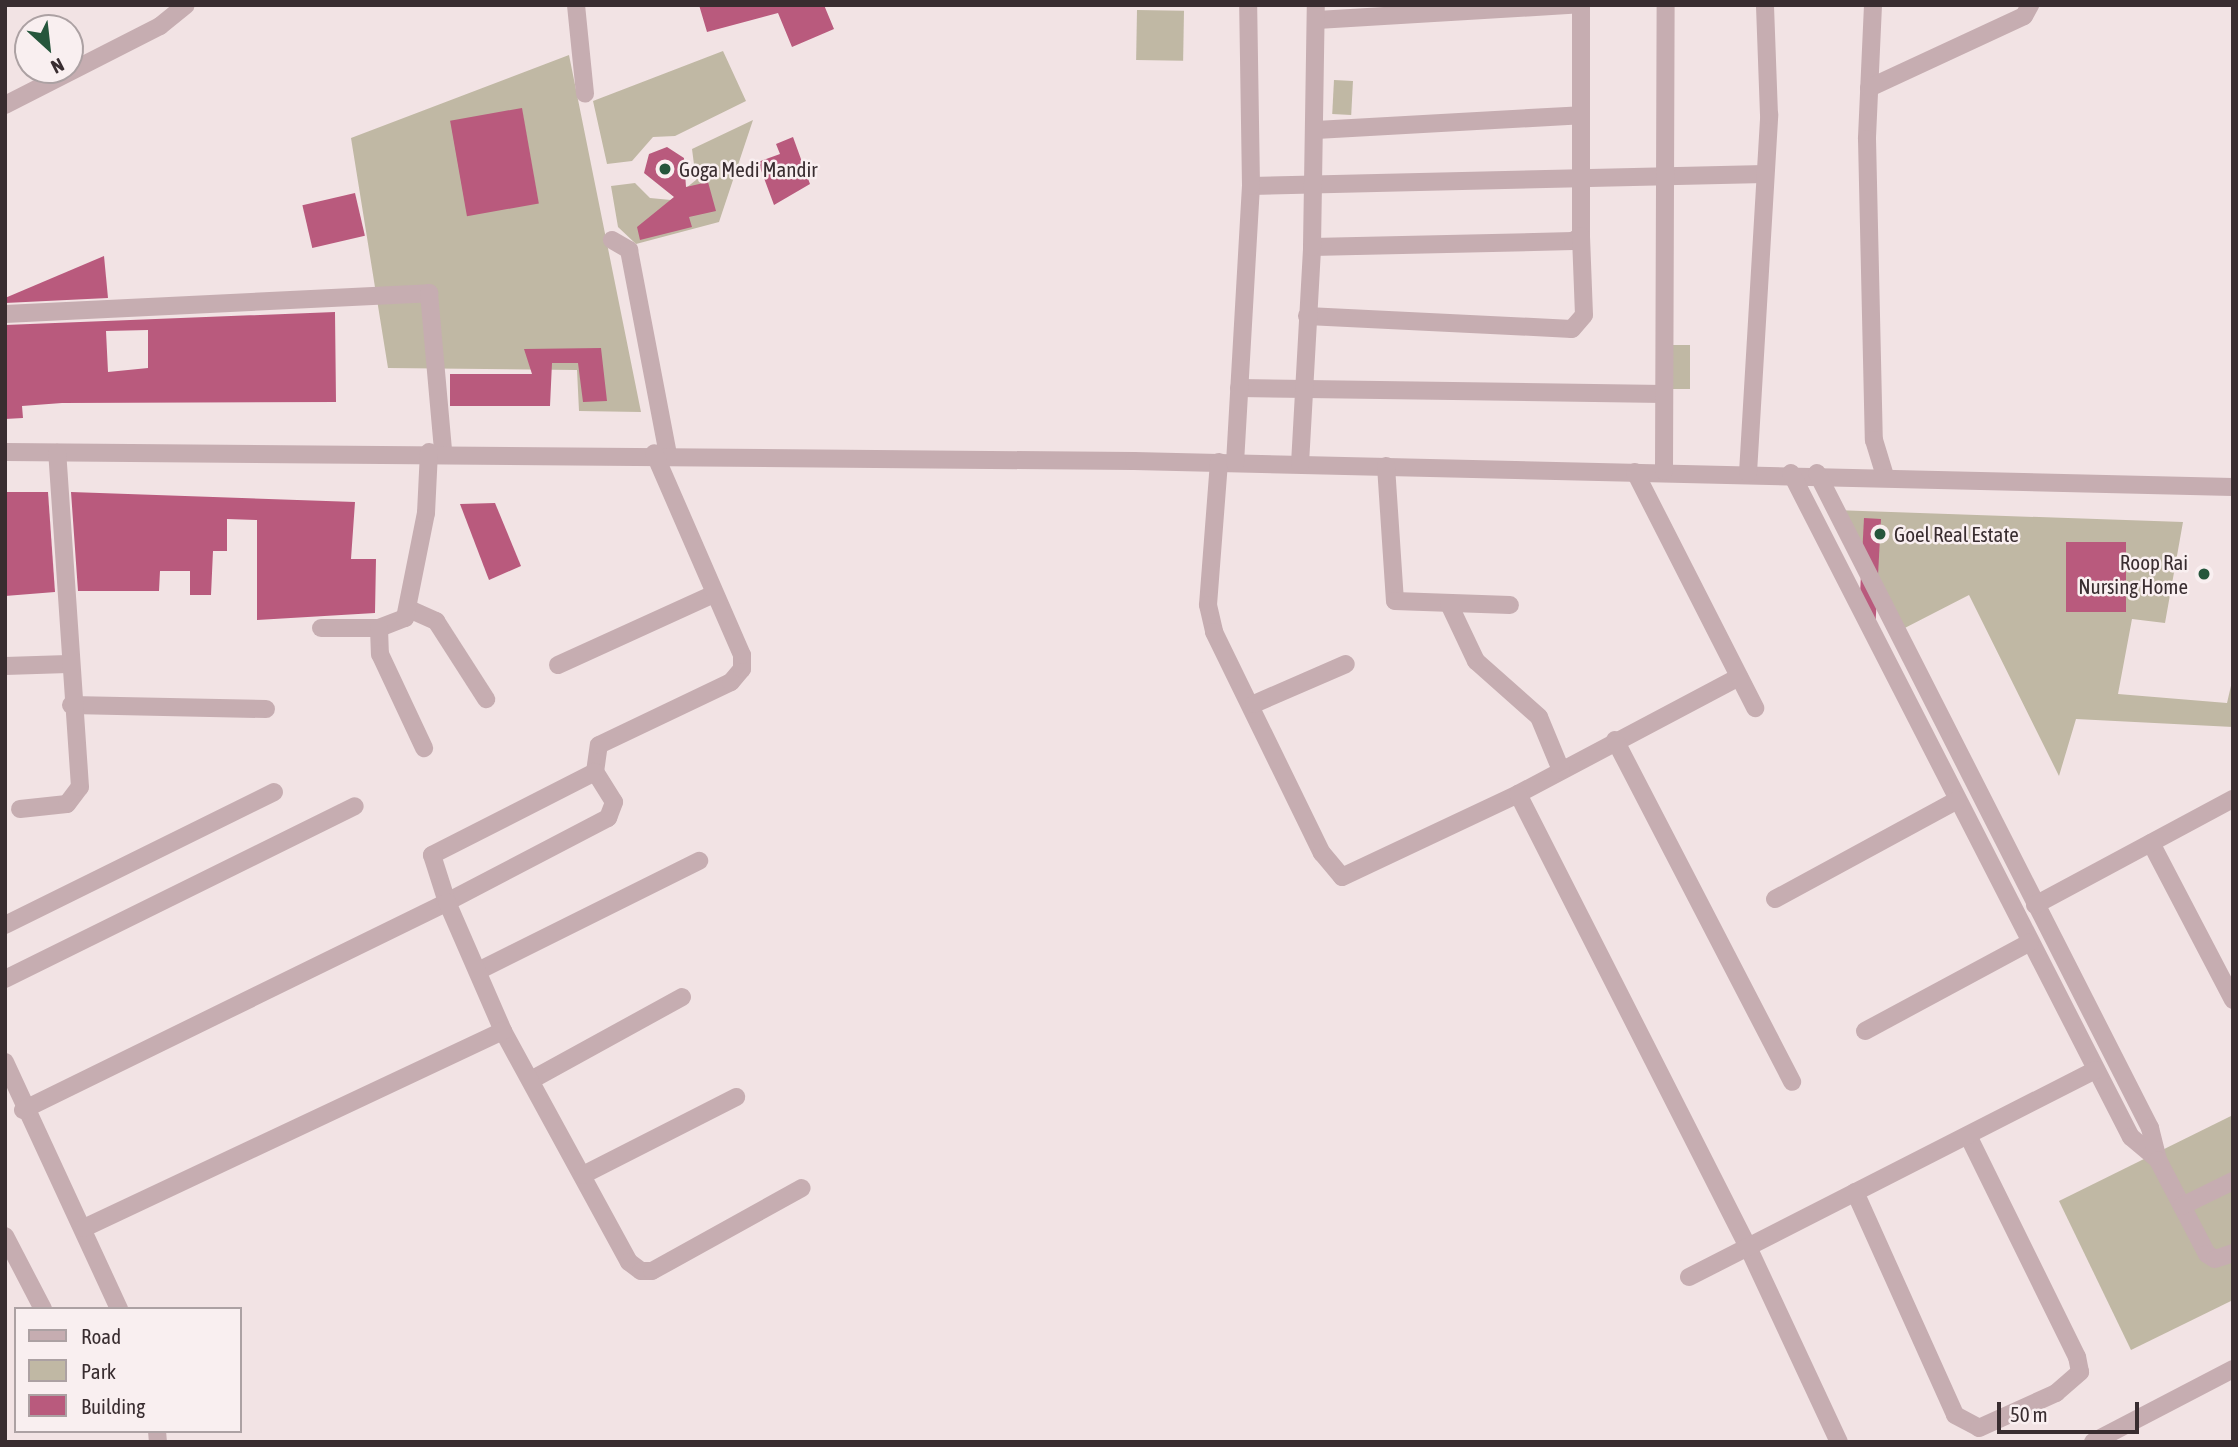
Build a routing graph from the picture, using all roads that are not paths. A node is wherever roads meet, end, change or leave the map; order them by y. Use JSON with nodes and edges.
{"nodes":[{"id":1,"x":186,"y":5,"type":"edge"},
{"id":2,"x":574,"y":5,"type":"edge"},
{"id":3,"x":1248,"y":5,"type":"edge"},
{"id":4,"x":1572,"y":5,"type":"edge"},
{"id":5,"x":1581,"y":5,"type":"edge"},
{"id":6,"x":1667,"y":5,"type":"edge"},
{"id":7,"x":1765,"y":5,"type":"edge"},
{"id":8,"x":2030,"y":5,"type":"edge"},
{"id":9,"x":1873,"y":6,"type":"edge"},
{"id":10,"x":1316,"y":13,"type":"edge"},
{"id":11,"x":1869,"y":88,"type":"junction"},
{"id":12,"x":584,"y":94,"type":"dead end"},
{"id":13,"x":5,"y":105,"type":"edge"},
{"id":14,"x":1581,"y":115,"type":"junction"},
{"id":15,"x":1316,"y":130,"type":"junction"},
{"id":16,"x":1665,"y":174,"type":"junction"},
{"id":17,"x":1765,"y":174,"type":"junction"},
{"id":18,"x":1582,"y":177,"type":"junction"},
{"id":19,"x":1312,"y":182,"type":"junction"},
{"id":20,"x":1251,"y":186,"type":"junction"},
{"id":21,"x":1581,"y":236,"type":"junction"},
{"id":22,"x":612,"y":240,"type":"dead end"},
{"id":23,"x":1312,"y":247,"type":"junction"},
{"id":24,"x":5,"y":314,"type":"edge"},
{"id":25,"x":1307,"y":316,"type":"junction"},
{"id":26,"x":1239,"y":388,"type":"junction"},
{"id":27,"x":1301,"y":389,"type":"junction"},
{"id":28,"x":1664,"y":394,"type":"junction"},
{"id":29,"x":436,"y":451,"type":"junction"},
{"id":30,"x":5,"y":453,"type":"edge"},
{"id":31,"x":57,"y":453,"type":"junction"},
{"id":32,"x":661,"y":454,"type":"junction"},
{"id":33,"x":1227,"y":462,"type":"junction"},
{"id":34,"x":1300,"y":464,"type":"junction"},
{"id":35,"x":1386,"y":466,"type":"junction"},
{"id":36,"x":1664,"y":471,"type":"junction"},
{"id":37,"x":1635,"y":472,"type":"junction"},
{"id":38,"x":1748,"y":473,"type":"junction"},
{"id":39,"x":1817,"y":473,"type":"junction"},
{"id":40,"x":1791,"y":474,"type":"junction"},
{"id":41,"x":1885,"y":476,"type":"junction"},
{"id":42,"x":2233,"y":487,"type":"edge"},
{"id":43,"x":714,"y":594,"type":"junction"},
{"id":44,"x":1450,"y":604,"type":"junction"},
{"id":45,"x":1510,"y":605,"type":"dead end"},
{"id":46,"x":409,"y":609,"type":"junction"},
{"id":47,"x":321,"y":628,"type":"dead end"},
{"id":48,"x":379,"y":628,"type":"junction"},
{"id":49,"x":68,"y":664,"type":"junction"},
{"id":50,"x":1346,"y":664,"type":"dead end"},
{"id":51,"x":558,"y":665,"type":"dead end"},
{"id":52,"x":5,"y":666,"type":"edge"},
{"id":53,"x":1739,"y":677,"type":"junction"},
{"id":54,"x":486,"y":699,"type":"dead end"},
{"id":55,"x":1254,"y":704,"type":"junction"},
{"id":56,"x":71,"y":705,"type":"junction"},
{"id":57,"x":1755,"y":708,"type":"dead end"},
{"id":58,"x":265,"y":709,"type":"dead end"},
{"id":59,"x":1615,"y":740,"type":"junction"},
{"id":60,"x":424,"y":747,"type":"dead end"},
{"id":61,"x":1561,"y":770,"type":"junction"},
{"id":62,"x":595,"y":772,"type":"junction"},
{"id":63,"x":274,"y":792,"type":"dead end"},
{"id":64,"x":1518,"y":794,"type":"junction"},
{"id":65,"x":2233,"y":799,"type":"edge"},
{"id":66,"x":1957,"y":800,"type":"junction"},
{"id":67,"x":355,"y":806,"type":"dead end"},
{"id":68,"x":20,"y":809,"type":"dead end"},
{"id":69,"x":2151,"y":843,"type":"junction"},
{"id":70,"x":699,"y":861,"type":"dead end"},
{"id":71,"x":1775,"y":899,"type":"dead end"},
{"id":72,"x":447,"y":902,"type":"junction"},
{"id":73,"x":2035,"y":905,"type":"junction"},
{"id":74,"x":5,"y":925,"type":"edge"},
{"id":75,"x":2030,"y":942,"type":"junction"},
{"id":76,"x":480,"y":970,"type":"junction"},
{"id":77,"x":5,"y":979,"type":"edge"},
{"id":78,"x":682,"y":997,"type":"dead end"},
{"id":79,"x":2233,"y":1000,"type":"edge"},
{"id":80,"x":503,"y":1031,"type":"junction"},
{"id":81,"x":1865,"y":1031,"type":"dead end"},
{"id":82,"x":5,"y":1062,"type":"edge"},
{"id":83,"x":2095,"y":1070,"type":"junction"},
{"id":84,"x":533,"y":1079,"type":"junction"},
{"id":85,"x":1792,"y":1082,"type":"dead end"},
{"id":86,"x":736,"y":1097,"type":"dead end"},
{"id":87,"x":23,"y":1110,"type":"junction"},
{"id":88,"x":1968,"y":1135,"type":"junction"},
{"id":89,"x":2158,"y":1160,"type":"junction"},
{"id":90,"x":583,"y":1175,"type":"junction"},
{"id":91,"x":2233,"y":1181,"type":"edge"},
{"id":92,"x":802,"y":1188,"type":"dead end"},
{"id":93,"x":1855,"y":1192,"type":"junction"},
{"id":94,"x":2182,"y":1206,"type":"junction"},
{"id":95,"x":84,"y":1228,"type":"junction"},
{"id":96,"x":5,"y":1236,"type":"edge"},
{"id":97,"x":1748,"y":1247,"type":"junction"},
{"id":98,"x":2233,"y":1253,"type":"edge"},
{"id":99,"x":1689,"y":1277,"type":"dead end"},
{"id":100,"x":42,"y":1307,"type":"edge"},
{"id":101,"x":118,"y":1307,"type":"edge"},
{"id":102,"x":2233,"y":1369,"type":"edge"},
{"id":103,"x":1839,"y":1442,"type":"edge"},
{"id":104,"x":2093,"y":1442,"type":"edge"}],
"edges":[{"from":1,"to":13,"type":"street"},
{"from":2,"to":12,"type":"street"},
{"from":3,"to":20,"type":"street"},
{"from":4,"to":10,"type":"street"},
{"from":5,"to":14,"type":"street"},
{"from":6,"to":16,"type":"street"},
{"from":7,"to":17,"type":"street"},
{"from":8,"to":11,"type":"street"},
{"from":9,"to":11,"type":"street"},
{"from":10,"to":15,"type":"street"},
{"from":11,"to":41,"type":"street"},
{"from":14,"to":15,"type":"street"},
{"from":14,"to":18,"type":"street"},
{"from":15,"to":19,"type":"street"},
{"from":16,"to":17,"type":"street"},
{"from":16,"to":18,"type":"street"},
{"from":16,"to":28,"type":"street"},
{"from":17,"to":38,"type":"street"},
{"from":18,"to":19,"type":"street"},
{"from":18,"to":21,"type":"street"},
{"from":19,"to":20,"type":"street"},
{"from":19,"to":23,"type":"street"},
{"from":20,"to":26,"type":"street"},
{"from":21,"to":23,"type":"street"},
{"from":21,"to":25,"type":"street"},
{"from":22,"to":32,"type":"street"},
{"from":23,"to":25,"type":"street"},
{"from":24,"to":29,"type":"street"},
{"from":25,"to":27,"type":"street"},
{"from":26,"to":27,"type":"street"},
{"from":26,"to":33,"type":"street"},
{"from":27,"to":28,"type":"street"},
{"from":27,"to":34,"type":"street"},
{"from":28,"to":36,"type":"street"},
{"from":29,"to":31,"type":"street"},
{"from":29,"to":32,"type":"street"},
{"from":29,"to":46,"type":"street"},
{"from":30,"to":31,"type":"street"},
{"from":31,"to":49,"type":"street"},
{"from":32,"to":33,"type":"street"},
{"from":32,"to":43,"type":"street"},
{"from":33,"to":34,"type":"street"},
{"from":33,"to":55,"type":"street"},
{"from":34,"to":35,"type":"street"},
{"from":35,"to":37,"type":"street"},
{"from":35,"to":44,"type":"street"},
{"from":36,"to":37,"type":"street"},
{"from":36,"to":38,"type":"street"},
{"from":37,"to":53,"type":"street"},
{"from":38,"to":40,"type":"street"},
{"from":39,"to":40,"type":"street"},
{"from":39,"to":41,"type":"street"},
{"from":39,"to":73,"type":"street"},
{"from":40,"to":66,"type":"street"},
{"from":41,"to":42,"type":"street"},
{"from":43,"to":51,"type":"street"},
{"from":43,"to":62,"type":"street"},
{"from":44,"to":45,"type":"street"},
{"from":44,"to":61,"type":"street"},
{"from":46,"to":48,"type":"street"},
{"from":46,"to":54,"type":"street"},
{"from":47,"to":48,"type":"street"},
{"from":48,"to":60,"type":"street"},
{"from":49,"to":52,"type":"street"},
{"from":49,"to":56,"type":"street"},
{"from":50,"to":55,"type":"street"},
{"from":53,"to":57,"type":"street"},
{"from":53,"to":59,"type":"street"},
{"from":55,"to":64,"type":"street"},
{"from":56,"to":58,"type":"street"},
{"from":56,"to":68,"type":"street"},
{"from":59,"to":61,"type":"street"},
{"from":59,"to":85,"type":"street"},
{"from":61,"to":64,"type":"street"},
{"from":62,"to":72,"type":"street"},
{"from":62,"to":72,"type":"street"},
{"from":63,"to":74,"type":"street"},
{"from":64,"to":97,"type":"street"},
{"from":65,"to":69,"type":"street"},
{"from":66,"to":71,"type":"street"},
{"from":66,"to":75,"type":"street"},
{"from":67,"to":77,"type":"street"},
{"from":69,"to":73,"type":"street"},
{"from":69,"to":79,"type":"street"},
{"from":70,"to":76,"type":"street"},
{"from":72,"to":76,"type":"street"},
{"from":72,"to":87,"type":"street"},
{"from":73,"to":89,"type":"street"},
{"from":75,"to":81,"type":"street"},
{"from":75,"to":83,"type":"street"},
{"from":76,"to":80,"type":"street"},
{"from":78,"to":84,"type":"street"},
{"from":80,"to":84,"type":"street"},
{"from":80,"to":95,"type":"street"},
{"from":82,"to":87,"type":"street"},
{"from":83,"to":88,"type":"street"},
{"from":83,"to":89,"type":"street"},
{"from":84,"to":90,"type":"street"},
{"from":86,"to":90,"type":"street"},
{"from":87,"to":95,"type":"street"},
{"from":88,"to":93,"type":"street"},
{"from":88,"to":93,"type":"street"},
{"from":89,"to":94,"type":"street"},
{"from":90,"to":92,"type":"street"},
{"from":91,"to":94,"type":"street"},
{"from":93,"to":97,"type":"street"},
{"from":94,"to":98,"type":"street"},
{"from":95,"to":101,"type":"street"},
{"from":96,"to":100,"type":"street"},
{"from":97,"to":99,"type":"street"},
{"from":97,"to":103,"type":"street"},
{"from":102,"to":104,"type":"street"}]}
